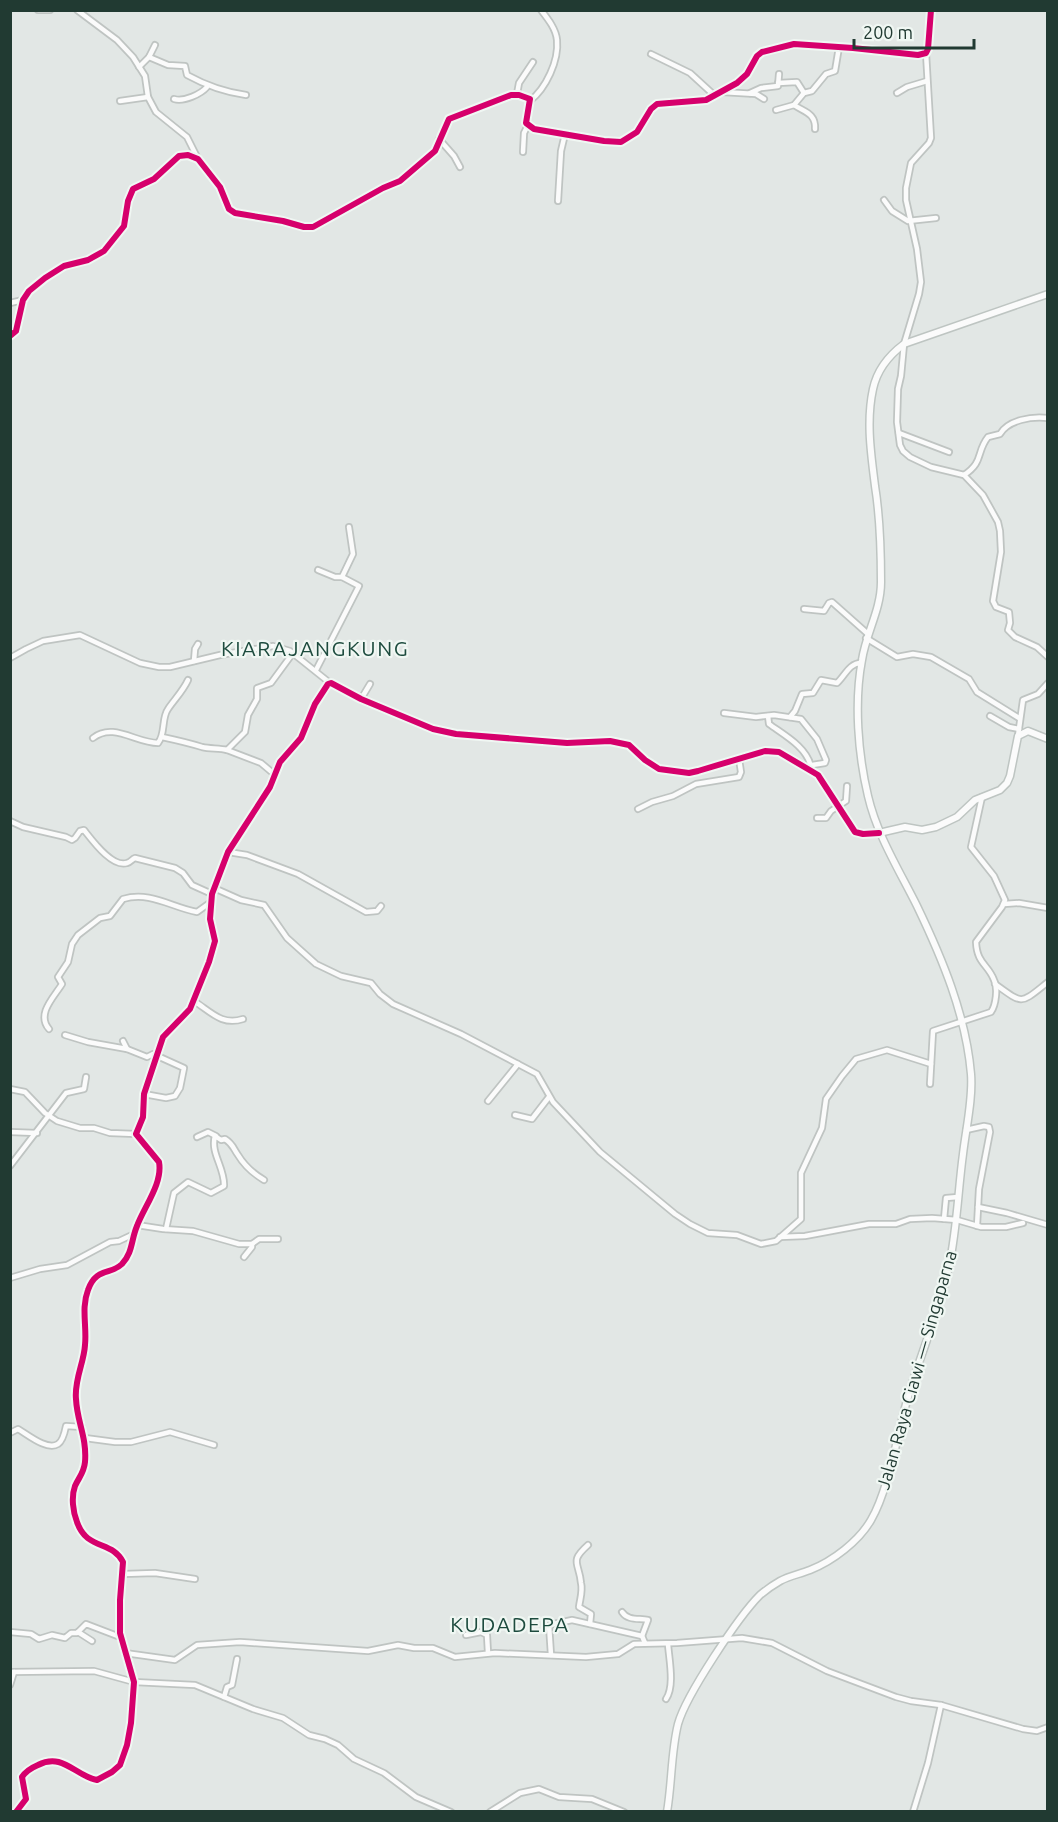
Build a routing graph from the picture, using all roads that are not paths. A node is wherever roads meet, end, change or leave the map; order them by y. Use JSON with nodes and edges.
{"nodes":[{"id":1,"x":38,"y":10,"type":"edge"},
{"id":2,"x":50,"y":10,"type":"edge"},
{"id":3,"x":77,"y":10,"type":"edge"},
{"id":4,"x":541,"y":10,"type":"edge"},
{"id":5,"x":931,"y":10,"type":"edge"},
{"id":6,"x":155,"y":45,"type":"dead end"},
{"id":7,"x":839,"y":46,"type":"junction"},
{"id":8,"x":926,"y":53,"type":"junction"},
{"id":9,"x":651,"y":54,"type":"dead end"},
{"id":10,"x":149,"y":57,"type":"junction"},
{"id":11,"x":533,"y":62,"type":"dead end"},
{"id":12,"x":139,"y":67,"type":"junction"},
{"id":13,"x":779,"y":74,"type":"dead end"},
{"id":14,"x":927,"y":81,"type":"junction"},
{"id":15,"x":778,"y":83,"type":"junction"},
{"id":16,"x":207,"y":87,"type":"junction"},
{"id":17,"x":750,"y":93,"type":"junction"},
{"id":18,"x":804,"y":93,"type":"junction"},
{"id":19,"x":897,"y":93,"type":"dead end"},
{"id":20,"x":517,"y":94,"type":"junction"},
{"id":21,"x":717,"y":94,"type":"junction"},
{"id":22,"x":246,"y":95,"type":"dead end"},
{"id":23,"x":148,"y":97,"type":"junction"},
{"id":24,"x":174,"y":99,"type":"dead end"},
{"id":25,"x":764,"y":99,"type":"dead end"},
{"id":26,"x":120,"y":101,"type":"dead end"},
{"id":27,"x":530,"y":101,"type":"junction"},
{"id":28,"x":794,"y":105,"type":"junction"},
{"id":29,"x":776,"y":110,"type":"dead end"},
{"id":30,"x":528,"y":125,"type":"junction"},
{"id":31,"x":814,"y":129,"type":"dead end"},
{"id":32,"x":565,"y":134,"type":"junction"},
{"id":33,"x":440,"y":139,"type":"junction"},
{"id":34,"x":523,"y":152,"type":"dead end"},
{"id":35,"x":198,"y":159,"type":"junction"},
{"id":36,"x":460,"y":167,"type":"dead end"},
{"id":37,"x":884,"y":200,"type":"dead end"},
{"id":38,"x":558,"y":201,"type":"dead end"},
{"id":39,"x":936,"y":218,"type":"dead end"},
{"id":40,"x":912,"y":222,"type":"junction"},
{"id":41,"x":1047,"y":294,"type":"edge"},
{"id":42,"x":23,"y":300,"type":"junction"},
{"id":43,"x":10,"y":303,"type":"edge"},
{"id":44,"x":10,"y":336,"type":"edge"},
{"id":45,"x":904,"y":344,"type":"junction"},
{"id":46,"x":1047,"y":418,"type":"edge"},
{"id":47,"x":899,"y":433,"type":"junction"},
{"id":48,"x":949,"y":452,"type":"dead end"},
{"id":49,"x":964,"y":475,"type":"junction"},
{"id":50,"x":349,"y":527,"type":"dead end"},
{"id":51,"x":318,"y":570,"type":"dead end"},
{"id":52,"x":342,"y":577,"type":"junction"},
{"id":53,"x":804,"y":609,"type":"dead end"},
{"id":54,"x":867,"y":636,"type":"junction"},
{"id":55,"x":198,"y":644,"type":"dead end"},
{"id":56,"x":293,"y":653,"type":"junction"},
{"id":57,"x":1047,"y":657,"type":"edge"},
{"id":58,"x":10,"y":658,"type":"edge"},
{"id":59,"x":194,"y":661,"type":"junction"},
{"id":60,"x":861,"y":663,"type":"junction"},
{"id":61,"x":316,"y":670,"type":"junction"},
{"id":62,"x":188,"y":680,"type":"dead end"},
{"id":63,"x":330,"y":683,"type":"junction"},
{"id":64,"x":1047,"y":683,"type":"edge"},
{"id":65,"x":370,"y":684,"type":"dead end"},
{"id":66,"x":361,"y":699,"type":"junction"},
{"id":67,"x":724,"y":713,"type":"dead end"},
{"id":68,"x":768,"y":716,"type":"junction"},
{"id":69,"x":990,"y":716,"type":"dead end"},
{"id":70,"x":790,"y":717,"type":"junction"},
{"id":71,"x":1019,"y":718,"type":"junction"},
{"id":72,"x":1018,"y":732,"type":"junction"},
{"id":73,"x":162,"y":737,"type":"junction"},
{"id":74,"x":93,"y":738,"type":"dead end"},
{"id":75,"x":1047,"y":739,"type":"edge"},
{"id":76,"x":228,"y":750,"type":"junction"},
{"id":77,"x":739,"y":759,"type":"junction"},
{"id":78,"x":811,"y":767,"type":"junction"},
{"id":79,"x":274,"y":774,"type":"junction"},
{"id":80,"x":847,"y":786,"type":"dead end"},
{"id":81,"x":982,"y":797,"type":"junction"},
{"id":82,"x":840,"y":807,"type":"junction"},
{"id":83,"x":638,"y":809,"type":"dead end"},
{"id":84,"x":817,"y":818,"type":"dead end"},
{"id":85,"x":10,"y":821,"type":"edge"},
{"id":86,"x":879,"y":833,"type":"junction"},
{"id":87,"x":228,"y":852,"type":"junction"},
{"id":88,"x":213,"y":891,"type":"junction"},
{"id":89,"x":211,"y":902,"type":"junction"},
{"id":90,"x":1004,"y":904,"type":"junction"},
{"id":91,"x":381,"y":906,"type":"dead end"},
{"id":92,"x":1047,"y":908,"type":"edge"},
{"id":93,"x":1047,"y":982,"type":"edge"},
{"id":94,"x":995,"y":984,"type":"junction"},
{"id":95,"x":194,"y":1001,"type":"junction"},
{"id":96,"x":243,"y":1019,"type":"dead end"},
{"id":97,"x":961,"y":1023,"type":"junction"},
{"id":98,"x":49,"y":1029,"type":"dead end"},
{"id":99,"x":65,"y":1035,"type":"dead end"},
{"id":100,"x":123,"y":1041,"type":"dead end"},
{"id":101,"x":127,"y":1049,"type":"junction"},
{"id":102,"x":157,"y":1056,"type":"junction"},
{"id":103,"x":518,"y":1064,"type":"junction"},
{"id":104,"x":931,"y":1064,"type":"junction"},
{"id":105,"x":86,"y":1077,"type":"dead end"},
{"id":106,"x":930,"y":1084,"type":"dead end"},
{"id":107,"x":10,"y":1089,"type":"edge"},
{"id":108,"x":144,"y":1094,"type":"junction"},
{"id":109,"x":549,"y":1097,"type":"junction"},
{"id":110,"x":488,"y":1101,"type":"dead end"},
{"id":111,"x":515,"y":1115,"type":"dead end"},
{"id":112,"x":50,"y":1116,"type":"junction"},
{"id":113,"x":966,"y":1130,"type":"junction"},
{"id":114,"x":10,"y":1132,"type":"edge"},
{"id":115,"x":38,"y":1133,"type":"junction"},
{"id":116,"x":136,"y":1134,"type":"junction"},
{"id":117,"x":216,"y":1136,"type":"junction"},
{"id":118,"x":197,"y":1137,"type":"dead end"},
{"id":119,"x":10,"y":1166,"type":"edge"},
{"id":120,"x":264,"y":1180,"type":"dead end"},
{"id":121,"x":958,"y":1197,"type":"junction"},
{"id":122,"x":978,"y":1207,"type":"junction"},
{"id":123,"x":944,"y":1219,"type":"junction"},
{"id":124,"x":957,"y":1220,"type":"junction"},
{"id":125,"x":1023,"y":1224,"type":"dead end"},
{"id":126,"x":137,"y":1225,"type":"junction"},
{"id":127,"x":1047,"y":1225,"type":"edge"},
{"id":128,"x":977,"y":1226,"type":"junction"},
{"id":129,"x":166,"y":1229,"type":"junction"},
{"id":130,"x":134,"y":1234,"type":"junction"},
{"id":131,"x":780,"y":1237,"type":"junction"},
{"id":132,"x":278,"y":1239,"type":"dead end"},
{"id":133,"x":252,"y":1244,"type":"junction"},
{"id":134,"x":244,"y":1257,"type":"dead end"},
{"id":135,"x":10,"y":1278,"type":"edge"},
{"id":136,"x":82,"y":1427,"type":"junction"},
{"id":137,"x":10,"y":1434,"type":"edge"},
{"id":138,"x":85,"y":1438,"type":"junction"},
{"id":139,"x":214,"y":1445,"type":"dead end"},
{"id":140,"x":588,"y":1545,"type":"dead end"},
{"id":141,"x":123,"y":1574,"type":"junction"},
{"id":142,"x":195,"y":1579,"type":"dead end"},
{"id":143,"x":623,"y":1616,"type":"dead end"},
{"id":144,"x":590,"y":1624,"type":"junction"},
{"id":145,"x":10,"y":1632,"type":"edge"},
{"id":146,"x":78,"y":1632,"type":"junction"},
{"id":147,"x":466,"y":1635,"type":"dead end"},
{"id":148,"x":642,"y":1636,"type":"junction"},
{"id":149,"x":120,"y":1637,"type":"junction"},
{"id":150,"x":727,"y":1639,"type":"junction"},
{"id":151,"x":92,"y":1641,"type":"dead end"},
{"id":152,"x":645,"y":1643,"type":"junction"},
{"id":153,"x":668,"y":1644,"type":"junction"},
{"id":154,"x":124,"y":1653,"type":"junction"},
{"id":155,"x":488,"y":1653,"type":"junction"},
{"id":156,"x":552,"y":1655,"type":"junction"},
{"id":157,"x":237,"y":1659,"type":"dead end"},
{"id":158,"x":12,"y":1672,"type":"edge"},
{"id":159,"x":134,"y":1682,"type":"junction"},
{"id":160,"x":10,"y":1685,"type":"edge"},
{"id":161,"x":224,"y":1697,"type":"junction"},
{"id":162,"x":666,"y":1699,"type":"dead end"},
{"id":163,"x":941,"y":1705,"type":"junction"},
{"id":164,"x":1047,"y":1727,"type":"edge"},
{"id":165,"x":16,"y":1812,"type":"edge"},
{"id":166,"x":451,"y":1812,"type":"edge"},
{"id":167,"x":490,"y":1812,"type":"edge"},
{"id":168,"x":624,"y":1812,"type":"edge"},
{"id":169,"x":667,"y":1812,"type":"edge"},
{"id":170,"x":913,"y":1812,"type":"edge"}],
"edges":[{"from":1,"to":2,"type":"street"},
{"from":3,"to":12,"type":"street"},
{"from":4,"to":27,"type":"street"},
{"from":5,"to":8,"type":"street"},
{"from":6,"to":10,"type":"street"},
{"from":7,"to":8,"type":"street"},
{"from":7,"to":18,"type":"street"},
{"from":7,"to":21,"type":"street"},
{"from":8,"to":14,"type":"street"},
{"from":9,"to":21,"type":"street"},
{"from":10,"to":12,"type":"street"},
{"from":10,"to":16,"type":"street"},
{"from":11,"to":20,"type":"street"},
{"from":12,"to":23,"type":"street"},
{"from":13,"to":15,"type":"street"},
{"from":14,"to":19,"type":"street"},
{"from":14,"to":40,"type":"street"},
{"from":15,"to":17,"type":"street"},
{"from":15,"to":18,"type":"street"},
{"from":16,"to":22,"type":"street"},
{"from":16,"to":24,"type":"street"},
{"from":17,"to":21,"type":"street"},
{"from":17,"to":25,"type":"street"},
{"from":18,"to":28,"type":"street"},
{"from":20,"to":27,"type":"street"},
{"from":20,"to":33,"type":"street"},
{"from":21,"to":32,"type":"street"},
{"from":23,"to":26,"type":"street"},
{"from":23,"to":35,"type":"street"},
{"from":27,"to":30,"type":"street"},
{"from":28,"to":29,"type":"street"},
{"from":28,"to":31,"type":"street"},
{"from":30,"to":32,"type":"street"},
{"from":30,"to":34,"type":"street"},
{"from":32,"to":38,"type":"street"},
{"from":33,"to":35,"type":"street"},
{"from":33,"to":36,"type":"street"},
{"from":35,"to":42,"type":"street"},
{"from":37,"to":40,"type":"street"},
{"from":39,"to":40,"type":"street"},
{"from":40,"to":45,"type":"street"},
{"from":41,"to":45,"type":"main road","name":"Jalan Raya Ciawi — Singaparna"},
{"from":42,"to":43,"type":"street"},
{"from":42,"to":44,"type":"street"},
{"from":45,"to":47,"type":"street"},
{"from":45,"to":54,"type":"main road","name":"Jalan Raya Ciawi — Singaparna"},
{"from":46,"to":49,"type":"street"},
{"from":47,"to":48,"type":"street"},
{"from":47,"to":49,"type":"street"},
{"from":49,"to":57,"type":"street"},
{"from":50,"to":52,"type":"street"},
{"from":51,"to":52,"type":"street"},
{"from":52,"to":61,"type":"street"},
{"from":53,"to":54,"type":"street"},
{"from":54,"to":60,"type":"main road","name":"Jalan Raya Ciawi — Singaparna"},
{"from":54,"to":71,"type":"street"},
{"from":55,"to":59,"type":"street"},
{"from":56,"to":59,"type":"street"},
{"from":56,"to":61,"type":"street"},
{"from":56,"to":76,"type":"street"},
{"from":58,"to":59,"type":"street"},
{"from":60,"to":70,"type":"street"},
{"from":60,"to":86,"type":"main road","name":"Jalan Raya Ciawi — Singaparna"},
{"from":61,"to":63,"type":"street"},
{"from":62,"to":73,"type":"street"},
{"from":63,"to":66,"type":"street"},
{"from":63,"to":79,"type":"street"},
{"from":64,"to":71,"type":"street"},
{"from":65,"to":66,"type":"street"},
{"from":66,"to":77,"type":"street"},
{"from":67,"to":68,"type":"street"},
{"from":68,"to":70,"type":"street"},
{"from":68,"to":78,"type":"street"},
{"from":69,"to":72,"type":"street"},
{"from":70,"to":78,"type":"street"},
{"from":71,"to":72,"type":"street"},
{"from":72,"to":75,"type":"main road"},
{"from":72,"to":81,"type":"main road"},
{"from":73,"to":74,"type":"street"},
{"from":73,"to":76,"type":"street"},
{"from":76,"to":79,"type":"street"},
{"from":77,"to":78,"type":"street"},
{"from":77,"to":83,"type":"street"},
{"from":78,"to":82,"type":"street"},
{"from":79,"to":87,"type":"street"},
{"from":80,"to":82,"type":"street"},
{"from":81,"to":86,"type":"main road"},
{"from":81,"to":90,"type":"street"},
{"from":82,"to":84,"type":"street"},
{"from":82,"to":86,"type":"street"},
{"from":85,"to":88,"type":"street"},
{"from":86,"to":97,"type":"main road","name":"Jalan Raya Ciawi — Singaparna"},
{"from":87,"to":88,"type":"street"},
{"from":87,"to":91,"type":"street"},
{"from":88,"to":89,"type":"street"},
{"from":88,"to":103,"type":"street"},
{"from":89,"to":95,"type":"street"},
{"from":89,"to":98,"type":"street"},
{"from":90,"to":92,"type":"street"},
{"from":90,"to":94,"type":"street"},
{"from":93,"to":94,"type":"street"},
{"from":94,"to":97,"type":"street"},
{"from":95,"to":96,"type":"street"},
{"from":95,"to":102,"type":"street"},
{"from":97,"to":104,"type":"street"},
{"from":97,"to":113,"type":"main road","name":"Jalan Raya Ciawi — Singaparna"},
{"from":99,"to":101,"type":"street"},
{"from":100,"to":101,"type":"street"},
{"from":101,"to":102,"type":"street"},
{"from":102,"to":108,"type":"street"},
{"from":102,"to":108,"type":"street"},
{"from":103,"to":109,"type":"street"},
{"from":103,"to":110,"type":"street"},
{"from":104,"to":106,"type":"street"},
{"from":104,"to":131,"type":"street"},
{"from":105,"to":112,"type":"street"},
{"from":107,"to":112,"type":"street"},
{"from":108,"to":116,"type":"street"},
{"from":109,"to":111,"type":"street"},
{"from":109,"to":131,"type":"street"},
{"from":112,"to":115,"type":"street"},
{"from":112,"to":116,"type":"street"},
{"from":113,"to":121,"type":"main road","name":"Jalan Raya Ciawi — Singaparna"},
{"from":113,"to":122,"type":"street"},
{"from":114,"to":115,"type":"street"},
{"from":115,"to":119,"type":"street"},
{"from":116,"to":126,"type":"street"},
{"from":117,"to":118,"type":"street"},
{"from":117,"to":120,"type":"street"},
{"from":117,"to":129,"type":"street"},
{"from":121,"to":123,"type":"street"},
{"from":121,"to":124,"type":"main road","name":"Jalan Raya Ciawi — Singaparna"},
{"from":122,"to":127,"type":"street"},
{"from":122,"to":128,"type":"street"},
{"from":123,"to":124,"type":"street"},
{"from":123,"to":131,"type":"street"},
{"from":124,"to":128,"type":"street"},
{"from":124,"to":150,"type":"main road","name":"Jalan Raya Ciawi — Singaparna"},
{"from":125,"to":128,"type":"street"},
{"from":126,"to":129,"type":"street"},
{"from":126,"to":130,"type":"street"},
{"from":129,"to":133,"type":"street"},
{"from":130,"to":135,"type":"street"},
{"from":130,"to":136,"type":"street"},
{"from":132,"to":133,"type":"street"},
{"from":133,"to":134,"type":"street"},
{"from":136,"to":137,"type":"street"},
{"from":136,"to":138,"type":"street"},
{"from":138,"to":139,"type":"street"},
{"from":138,"to":141,"type":"street"},
{"from":140,"to":144,"type":"street"},
{"from":141,"to":142,"type":"street"},
{"from":141,"to":149,"type":"street"},
{"from":143,"to":148,"type":"street"},
{"from":144,"to":148,"type":"street"},
{"from":144,"to":156,"type":"street"},
{"from":145,"to":146,"type":"street"},
{"from":146,"to":149,"type":"street"},
{"from":146,"to":151,"type":"street"},
{"from":147,"to":155,"type":"street"},
{"from":148,"to":152,"type":"street"},
{"from":149,"to":154,"type":"street"},
{"from":150,"to":153,"type":"street"},
{"from":150,"to":163,"type":"street"},
{"from":150,"to":169,"type":"main road","name":"Jalan Raya Ciawi — Singaparna"},
{"from":152,"to":153,"type":"street"},
{"from":152,"to":156,"type":"street"},
{"from":153,"to":162,"type":"street"},
{"from":154,"to":155,"type":"street"},
{"from":154,"to":159,"type":"street"},
{"from":155,"to":156,"type":"street"},
{"from":157,"to":161,"type":"street"},
{"from":158,"to":159,"type":"street"},
{"from":158,"to":160,"type":"street"},
{"from":159,"to":161,"type":"street"},
{"from":159,"to":165,"type":"street"},
{"from":161,"to":166,"type":"street"},
{"from":163,"to":164,"type":"street"},
{"from":163,"to":170,"type":"street"},
{"from":167,"to":168,"type":"street"}]}
